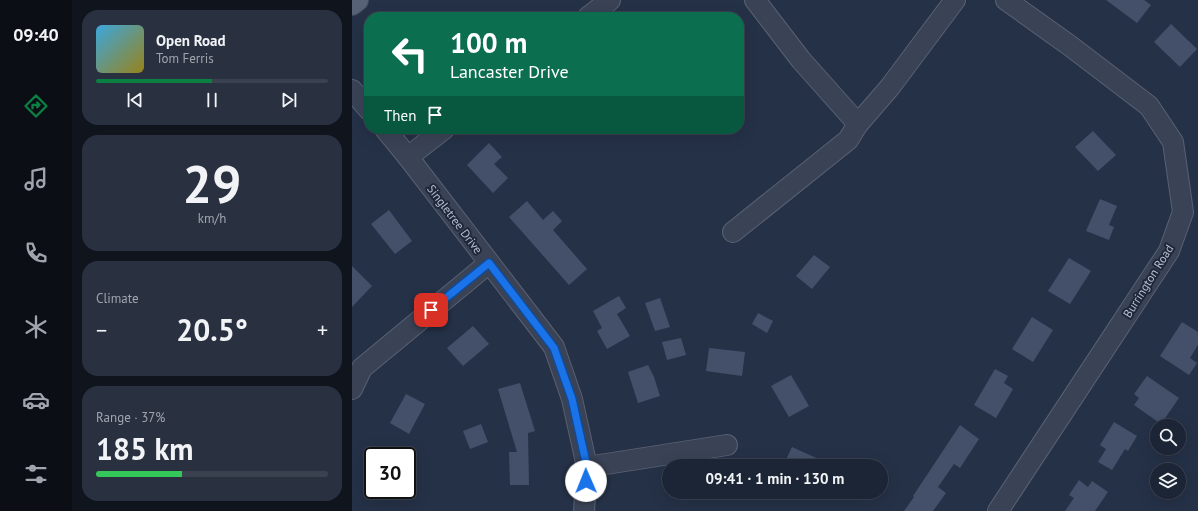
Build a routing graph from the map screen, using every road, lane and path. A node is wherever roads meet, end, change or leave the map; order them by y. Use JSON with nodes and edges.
{"nodes":[{"id":1,"x":357,"y":0,"type":"edge"},
{"id":2,"x":610,"y":0,"type":"edge"},
{"id":3,"x":755,"y":0,"type":"edge"},
{"id":4,"x":955,"y":0,"type":"edge"},
{"id":5,"x":1006,"y":0,"type":"edge"},
{"id":6,"x":352,"y":4,"type":"edge"},
{"id":7,"x":594,"y":12,"type":"edge"},
{"id":8,"x":352,"y":90,"type":"edge"},
{"id":9,"x":364,"y":104,"type":"edge"},
{"id":10,"x":858,"y":124,"type":"junction"},
{"id":11,"x":389,"y":134,"type":"edge"},
{"id":12,"x":438,"y":134,"type":"edge"},
{"id":13,"x":408,"y":157,"type":"junction"},
{"id":14,"x":733,"y":232,"type":"dead end"},
{"id":15,"x":489,"y":263,"type":"junction"},
{"id":16,"x":352,"y":389,"type":"edge"},
{"id":17,"x":727,"y":444,"type":"dead end"},
{"id":18,"x":587,"y":467,"type":"junction"},
{"id":19,"x":584,"y":511,"type":"edge"},
{"id":20,"x":998,"y":511,"type":"edge"}],
"edges":[{"from":1,"to":6,"type":"main road"},
{"from":2,"to":7,"type":"street"},
{"from":3,"to":10,"type":"street"},
{"from":4,"to":10,"type":"street"},
{"from":5,"to":20,"type":"street","name":"Burrington Road"},
{"from":8,"to":9,"type":"street"},
{"from":10,"to":14,"type":"street"},
{"from":11,"to":13,"type":"street","name":"Singletree Drive"},
{"from":12,"to":13,"type":"street"},
{"from":13,"to":15,"type":"street","name":"Singletree Drive"},
{"from":15,"to":16,"type":"street"},
{"from":15,"to":18,"type":"street","name":"Singletree Drive"},
{"from":17,"to":18,"type":"street"},
{"from":18,"to":19,"type":"street","name":"Singletree Drive"}]}
